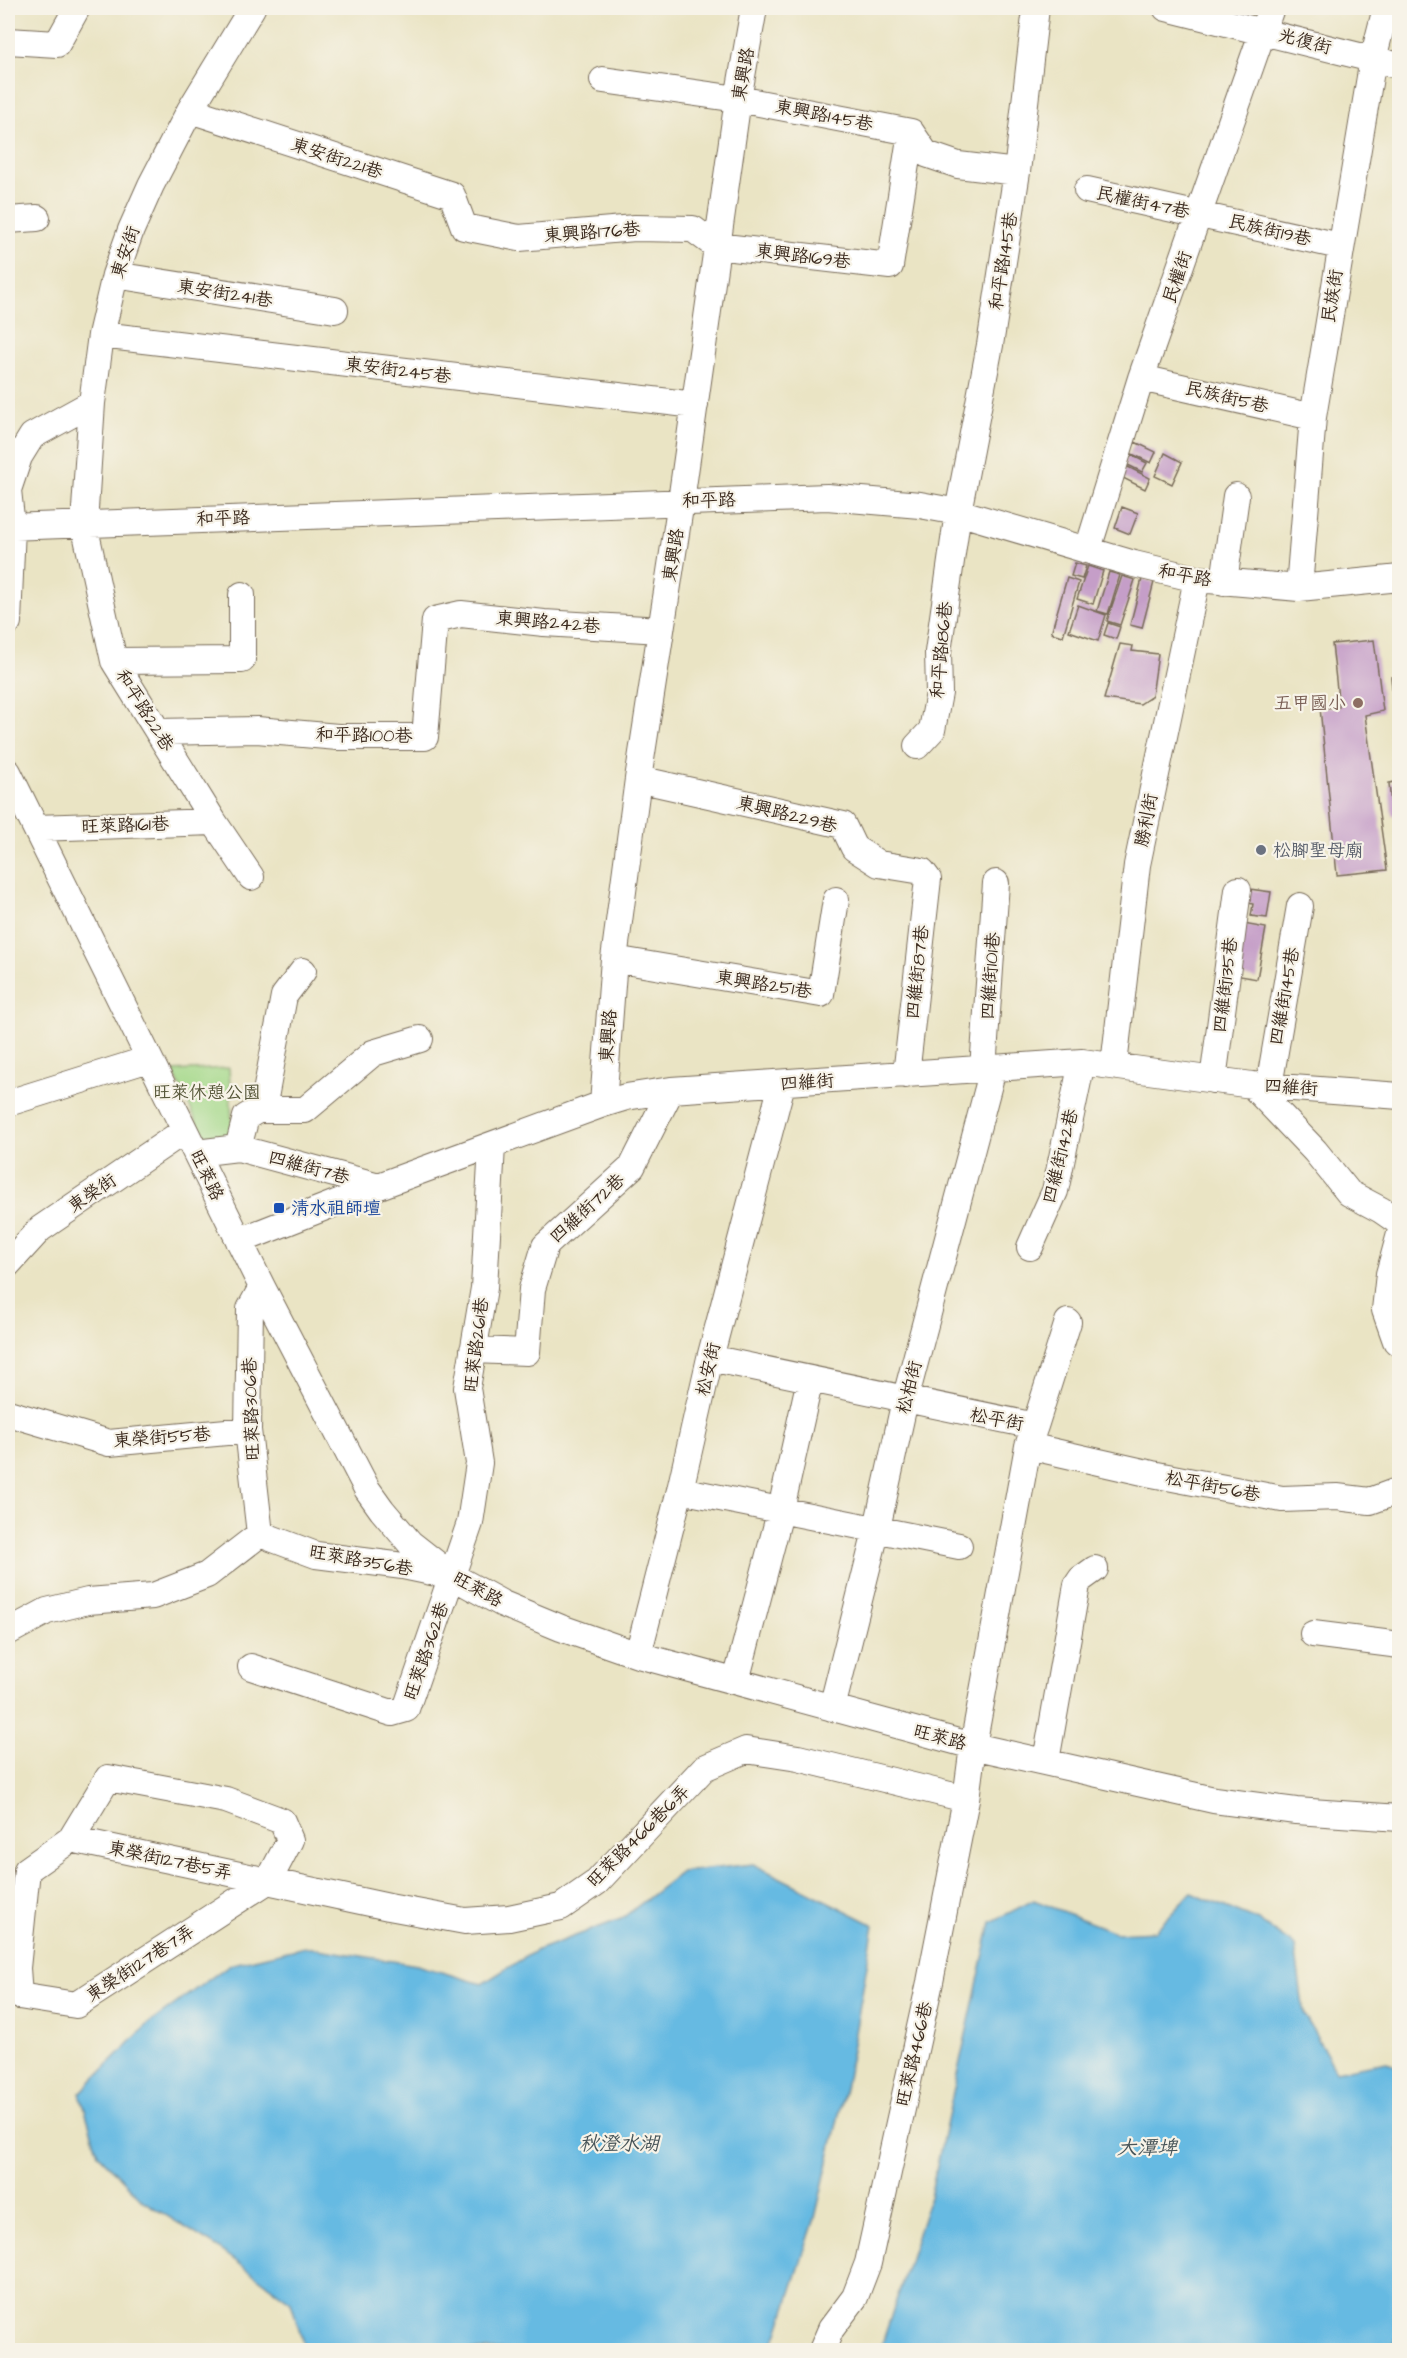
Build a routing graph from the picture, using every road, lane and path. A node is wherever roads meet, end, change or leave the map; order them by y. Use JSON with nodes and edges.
{"nodes":[{"id":1,"x":77,"y":8,"type":"edge"},
{"id":2,"x":252,"y":8,"type":"edge"},
{"id":3,"x":754,"y":8,"type":"edge"},
{"id":4,"x":1036,"y":8,"type":"edge"},
{"id":5,"x":1166,"y":8,"type":"edge"},
{"id":6,"x":1386,"y":8,"type":"edge"},
{"id":7,"x":1268,"y":19,"type":"edge"},
{"id":8,"x":8,"y":41,"type":"edge"},
{"id":9,"x":1373,"y":58,"type":"junction"},
{"id":10,"x":1400,"y":66,"type":"edge"},
{"id":11,"x":603,"y":80,"type":"dead end"},
{"id":12,"x":738,"y":99,"type":"junction"},
{"id":13,"x":190,"y":110,"type":"junction"},
{"id":14,"x":910,"y":132,"type":"junction"},
{"id":15,"x":1017,"y":172,"type":"junction"},
{"id":16,"x":1087,"y":190,"type":"dead end"},
{"id":17,"x":1199,"y":213,"type":"junction"},
{"id":18,"x":38,"y":218,"type":"dead end"},
{"id":19,"x":8,"y":220,"type":"edge"},
{"id":20,"x":464,"y":227,"type":"joint"},
{"id":21,"x":716,"y":246,"type":"junction"},
{"id":22,"x":1340,"y":246,"type":"junction"},
{"id":23,"x":115,"y":275,"type":"junction"},
{"id":24,"x":335,"y":310,"type":"dead end"},
{"id":25,"x":101,"y":335,"type":"junction"},
{"id":26,"x":1141,"y":378,"type":"junction"},
{"id":27,"x":92,"y":403,"type":"junction"},
{"id":28,"x":695,"y":405,"type":"junction"},
{"id":29,"x":1313,"y":417,"type":"junction"},
{"id":30,"x":1236,"y":496,"type":"dead end"},
{"id":31,"x":681,"y":501,"type":"junction"},
{"id":32,"x":958,"y":513,"type":"junction"},
{"id":33,"x":84,"y":524,"type":"junction"},
{"id":34,"x":10,"y":527,"type":"edge"},
{"id":35,"x":1088,"y":549,"type":"junction"},
{"id":36,"x":1400,"y":578,"type":"edge"},
{"id":37,"x":1197,"y":579,"type":"junction"},
{"id":38,"x":1224,"y":582,"type":"junction"},
{"id":39,"x":1299,"y":588,"type":"junction"},
{"id":40,"x":242,"y":595,"type":"dead end"},
{"id":41,"x":435,"y":620,"type":"joint"},
{"id":42,"x":8,"y":622,"type":"edge"},
{"id":43,"x":661,"y":630,"type":"junction"},
{"id":44,"x":114,"y":661,"type":"junction"},
{"id":45,"x":158,"y":732,"type":"junction"},
{"id":46,"x":917,"y":746,"type":"dead end"},
{"id":47,"x":8,"y":772,"type":"edge"},
{"id":48,"x":638,"y":779,"type":"junction"},
{"id":49,"x":24,"y":820,"type":"edge"},
{"id":50,"x":214,"y":822,"type":"junction"},
{"id":51,"x":922,"y":871,"type":"joint"},
{"id":52,"x":251,"y":877,"type":"dead end"},
{"id":53,"x":996,"y":883,"type":"dead end"},
{"id":54,"x":1238,"y":890,"type":"dead end"},
{"id":55,"x":836,"y":900,"type":"dead end"},
{"id":56,"x":1300,"y":906,"type":"dead end"},
{"id":57,"x":614,"y":959,"type":"junction"},
{"id":58,"x":303,"y":971,"type":"dead end"},
{"id":59,"x":420,"y":1039,"type":"dead end"},
{"id":60,"x":149,"y":1059,"type":"junction"},
{"id":61,"x":1082,"y":1062,"type":"junction"},
{"id":62,"x":1114,"y":1065,"type":"junction"},
{"id":63,"x":988,"y":1069,"type":"junction"},
{"id":64,"x":906,"y":1075,"type":"junction"},
{"id":65,"x":1213,"y":1080,"type":"junction"},
{"id":66,"x":782,"y":1084,"type":"junction"},
{"id":67,"x":1260,"y":1085,"type":"junction"},
{"id":68,"x":671,"y":1090,"type":"junction"},
{"id":69,"x":1400,"y":1096,"type":"edge"},
{"id":70,"x":8,"y":1103,"type":"edge"},
{"id":71,"x":603,"y":1104,"type":"junction"},
{"id":72,"x":258,"y":1110,"type":"junction"},
{"id":73,"x":184,"y":1131,"type":"junction"},
{"id":74,"x":492,"y":1146,"type":"junction"},
{"id":75,"x":238,"y":1148,"type":"junction"},
{"id":76,"x":196,"y":1153,"type":"junction"},
{"id":77,"x":379,"y":1186,"type":"junction"},
{"id":78,"x":1400,"y":1223,"type":"edge"},
{"id":79,"x":1400,"y":1234,"type":"edge"},
{"id":80,"x":239,"y":1241,"type":"junction"},
{"id":81,"x":1030,"y":1247,"type":"dead end"},
{"id":82,"x":8,"y":1264,"type":"edge"},
{"id":83,"x":262,"y":1287,"type":"junction"},
{"id":84,"x":1068,"y":1322,"type":"dead end"},
{"id":85,"x":1400,"y":1344,"type":"edge"},
{"id":86,"x":473,"y":1350,"type":"junction"},
{"id":87,"x":710,"y":1358,"type":"junction"},
{"id":88,"x":810,"y":1379,"type":"junction"},
{"id":89,"x":905,"y":1400,"type":"junction"},
{"id":90,"x":8,"y":1413,"type":"edge"},
{"id":91,"x":248,"y":1430,"type":"junction"},
{"id":92,"x":1031,"y":1436,"type":"junction"},
{"id":93,"x":680,"y":1490,"type":"junction"},
{"id":94,"x":1400,"y":1490,"type":"edge"},
{"id":95,"x":781,"y":1509,"type":"junction"},
{"id":96,"x":877,"y":1528,"type":"junction"},
{"id":97,"x":260,"y":1534,"type":"junction"},
{"id":98,"x":960,"y":1546,"type":"dead end"},
{"id":99,"x":1095,"y":1569,"type":"dead end"},
{"id":100,"x":452,"y":1576,"type":"junction"},
{"id":101,"x":8,"y":1632,"type":"edge"},
{"id":102,"x":1313,"y":1634,"type":"dead end"},
{"id":103,"x":1400,"y":1645,"type":"edge"},
{"id":104,"x":639,"y":1655,"type":"junction"},
{"id":105,"x":251,"y":1667,"type":"dead end"},
{"id":106,"x":736,"y":1681,"type":"junction"},
{"id":107,"x":832,"y":1708,"type":"junction"},
{"id":108,"x":973,"y":1746,"type":"junction"},
{"id":109,"x":1046,"y":1761,"type":"junction"},
{"id":110,"x":966,"y":1799,"type":"junction"},
{"id":111,"x":1400,"y":1818,"type":"edge"},
{"id":112,"x":71,"y":1839,"type":"junction"},
{"id":113,"x":17,"y":1867,"type":"edge"},
{"id":114,"x":269,"y":1880,"type":"junction"},
{"id":115,"x":822,"y":2350,"type":"edge"}],
"edges":[{"from":1,"to":8,"type":"street"},
{"from":2,"to":13,"type":"street","name":"東安街"},
{"from":3,"to":12,"type":"street","name":"東興路"},
{"from":4,"to":15,"type":"street","name":"和平路145巷"},
{"from":5,"to":7,"type":"street","name":"光復街"},
{"from":6,"to":9,"type":"street","name":"民族街"},
{"from":7,"to":9,"type":"street","name":"光復街"},
{"from":7,"to":17,"type":"street","name":"民權街"},
{"from":9,"to":10,"type":"street","name":"光復街"},
{"from":9,"to":22,"type":"street","name":"民族街"},
{"from":11,"to":12,"type":"street","name":"東興路145巷"},
{"from":12,"to":14,"type":"street","name":"東興路145巷"},
{"from":12,"to":21,"type":"street","name":"東興路"},
{"from":13,"to":20,"type":"street","name":"東安街221巷"},
{"from":13,"to":23,"type":"street","name":"東安街"},
{"from":14,"to":15,"type":"street"},
{"from":14,"to":21,"type":"street","name":"東興路169巷"},
{"from":15,"to":32,"type":"street","name":"和平路145巷"},
{"from":16,"to":17,"type":"street","name":"民權街47巷"},
{"from":17,"to":22,"type":"street","name":"民族街19巷"},
{"from":17,"to":26,"type":"street","name":"民權街"},
{"from":18,"to":19,"type":"street"},
{"from":20,"to":21,"type":"street","name":"東興路176巷"},
{"from":21,"to":28,"type":"street","name":"東興路"},
{"from":22,"to":29,"type":"street","name":"民族街"},
{"from":23,"to":24,"type":"street","name":"東安街241巷"},
{"from":23,"to":25,"type":"street","name":"東安街"},
{"from":25,"to":27,"type":"street","name":"東安街"},
{"from":25,"to":28,"type":"street","name":"東安街245巷"},
{"from":26,"to":29,"type":"street","name":"民族街5巷"},
{"from":26,"to":35,"type":"street","name":"民權街"},
{"from":27,"to":33,"type":"street","name":"東安街"},
{"from":27,"to":34,"type":"street"},
{"from":28,"to":31,"type":"street","name":"東興路"},
{"from":29,"to":39,"type":"street","name":"民族街"},
{"from":30,"to":38,"type":"street"},
{"from":31,"to":32,"type":"street","name":"和平路"},
{"from":31,"to":33,"type":"street","name":"和平路"},
{"from":31,"to":43,"type":"street","name":"東興路"},
{"from":32,"to":35,"type":"street","name":"和平路"},
{"from":32,"to":46,"type":"street","name":"和平路186巷"},
{"from":33,"to":34,"type":"street","name":"和平路"},
{"from":33,"to":44,"type":"street","name":"和平路22巷"},
{"from":34,"to":42,"type":"street"},
{"from":35,"to":37,"type":"street","name":"和平路"},
{"from":36,"to":39,"type":"street","name":"和平路"},
{"from":37,"to":38,"type":"street","name":"和平路"},
{"from":37,"to":62,"type":"street","name":"勝利街"},
{"from":38,"to":39,"type":"street","name":"和平路"},
{"from":40,"to":44,"type":"street"},
{"from":41,"to":43,"type":"street","name":"東興路242巷"},
{"from":41,"to":45,"type":"street","name":"和平路100巷"},
{"from":43,"to":48,"type":"street","name":"東興路"},
{"from":44,"to":45,"type":"street","name":"和平路22巷"},
{"from":45,"to":50,"type":"street","name":"和平路22巷"},
{"from":47,"to":49,"type":"street","name":"旺萊路"},
{"from":48,"to":51,"type":"street","name":"東興路229巷"},
{"from":48,"to":57,"type":"street","name":"東興路"},
{"from":49,"to":50,"type":"street","name":"旺萊路161巷"},
{"from":49,"to":60,"type":"street","name":"旺萊路"},
{"from":50,"to":52,"type":"street","name":"和平路22巷"},
{"from":51,"to":64,"type":"street","name":"四維街87巷"},
{"from":53,"to":63,"type":"street","name":"四維街101巷"},
{"from":54,"to":65,"type":"street","name":"四維街135巷"},
{"from":55,"to":57,"type":"street","name":"東興路251巷"},
{"from":56,"to":67,"type":"street","name":"四維街145巷"},
{"from":57,"to":71,"type":"street","name":"東興路"},
{"from":58,"to":72,"type":"street"},
{"from":59,"to":72,"type":"street"},
{"from":60,"to":70,"type":"street"},
{"from":60,"to":73,"type":"street","name":"旺萊路"},
{"from":61,"to":62,"type":"street","name":"四維街"},
{"from":61,"to":63,"type":"street","name":"四維街"},
{"from":61,"to":81,"type":"street","name":"四維街142巷"},
{"from":62,"to":65,"type":"street","name":"四維街"},
{"from":63,"to":64,"type":"street","name":"四維街"},
{"from":63,"to":89,"type":"street","name":"松柏街"},
{"from":64,"to":66,"type":"street","name":"四維街"},
{"from":65,"to":67,"type":"street","name":"四維街"},
{"from":66,"to":68,"type":"street","name":"四維街"},
{"from":66,"to":87,"type":"street","name":"松安街"},
{"from":67,"to":69,"type":"street","name":"四維街"},
{"from":67,"to":78,"type":"street"},
{"from":68,"to":71,"type":"street","name":"四維街"},
{"from":68,"to":86,"type":"street","name":"四維街72巷"},
{"from":71,"to":74,"type":"street","name":"四維街"},
{"from":72,"to":75,"type":"street"},
{"from":73,"to":76,"type":"street","name":"旺萊路"},
{"from":73,"to":82,"type":"street","name":"東榮街"},
{"from":74,"to":77,"type":"street","name":"四維街"},
{"from":74,"to":86,"type":"street","name":"旺萊路261巷"},
{"from":75,"to":76,"type":"street"},
{"from":75,"to":77,"type":"street","name":"四維街7巷"},
{"from":76,"to":80,"type":"street","name":"旺萊路"},
{"from":77,"to":80,"type":"street","name":"四維街"},
{"from":79,"to":85,"type":"street"},
{"from":80,"to":83,"type":"street","name":"旺萊路"},
{"from":83,"to":91,"type":"street","name":"旺萊路306巷"},
{"from":83,"to":100,"type":"street","name":"旺萊路"},
{"from":84,"to":92,"type":"street"},
{"from":86,"to":100,"type":"street","name":"旺萊路261巷"},
{"from":87,"to":88,"type":"street","name":"松平街"},
{"from":87,"to":93,"type":"street","name":"松安街"},
{"from":88,"to":89,"type":"street","name":"松平街"},
{"from":88,"to":95,"type":"street"},
{"from":89,"to":92,"type":"street","name":"松平街"},
{"from":89,"to":96,"type":"street","name":"松柏街"},
{"from":90,"to":91,"type":"street","name":"東榮街55巷"},
{"from":91,"to":97,"type":"street","name":"旺萊路306巷"},
{"from":92,"to":94,"type":"street","name":"松平街56巷"},
{"from":92,"to":108,"type":"street","name":"松平街"},
{"from":93,"to":95,"type":"street"},
{"from":93,"to":104,"type":"street","name":"松安街"},
{"from":95,"to":96,"type":"street"},
{"from":95,"to":106,"type":"street"},
{"from":96,"to":98,"type":"street"},
{"from":96,"to":107,"type":"street","name":"松柏街"},
{"from":97,"to":100,"type":"street","name":"旺萊路356巷"},
{"from":97,"to":101,"type":"street"},
{"from":99,"to":109,"type":"street"},
{"from":100,"to":104,"type":"street","name":"旺萊路"},
{"from":100,"to":105,"type":"street","name":"旺萊路362巷"},
{"from":102,"to":103,"type":"street"},
{"from":104,"to":106,"type":"street","name":"旺萊路"},
{"from":106,"to":107,"type":"street","name":"旺萊路"},
{"from":107,"to":108,"type":"street","name":"旺萊路"},
{"from":108,"to":109,"type":"street","name":"旺萊路"},
{"from":108,"to":110,"type":"street","name":"旺萊路466巷"},
{"from":109,"to":111,"type":"street","name":"旺萊路"},
{"from":110,"to":114,"type":"street","name":"旺萊路466巷6弄"},
{"from":110,"to":115,"type":"street","name":"旺萊路466巷"},
{"from":112,"to":113,"type":"street"},
{"from":112,"to":114,"type":"street","name":"東榮街127巷5弄"},
{"from":112,"to":114,"type":"street"},
{"from":113,"to":114,"type":"street","name":"東榮街127巷7弄"}]}
